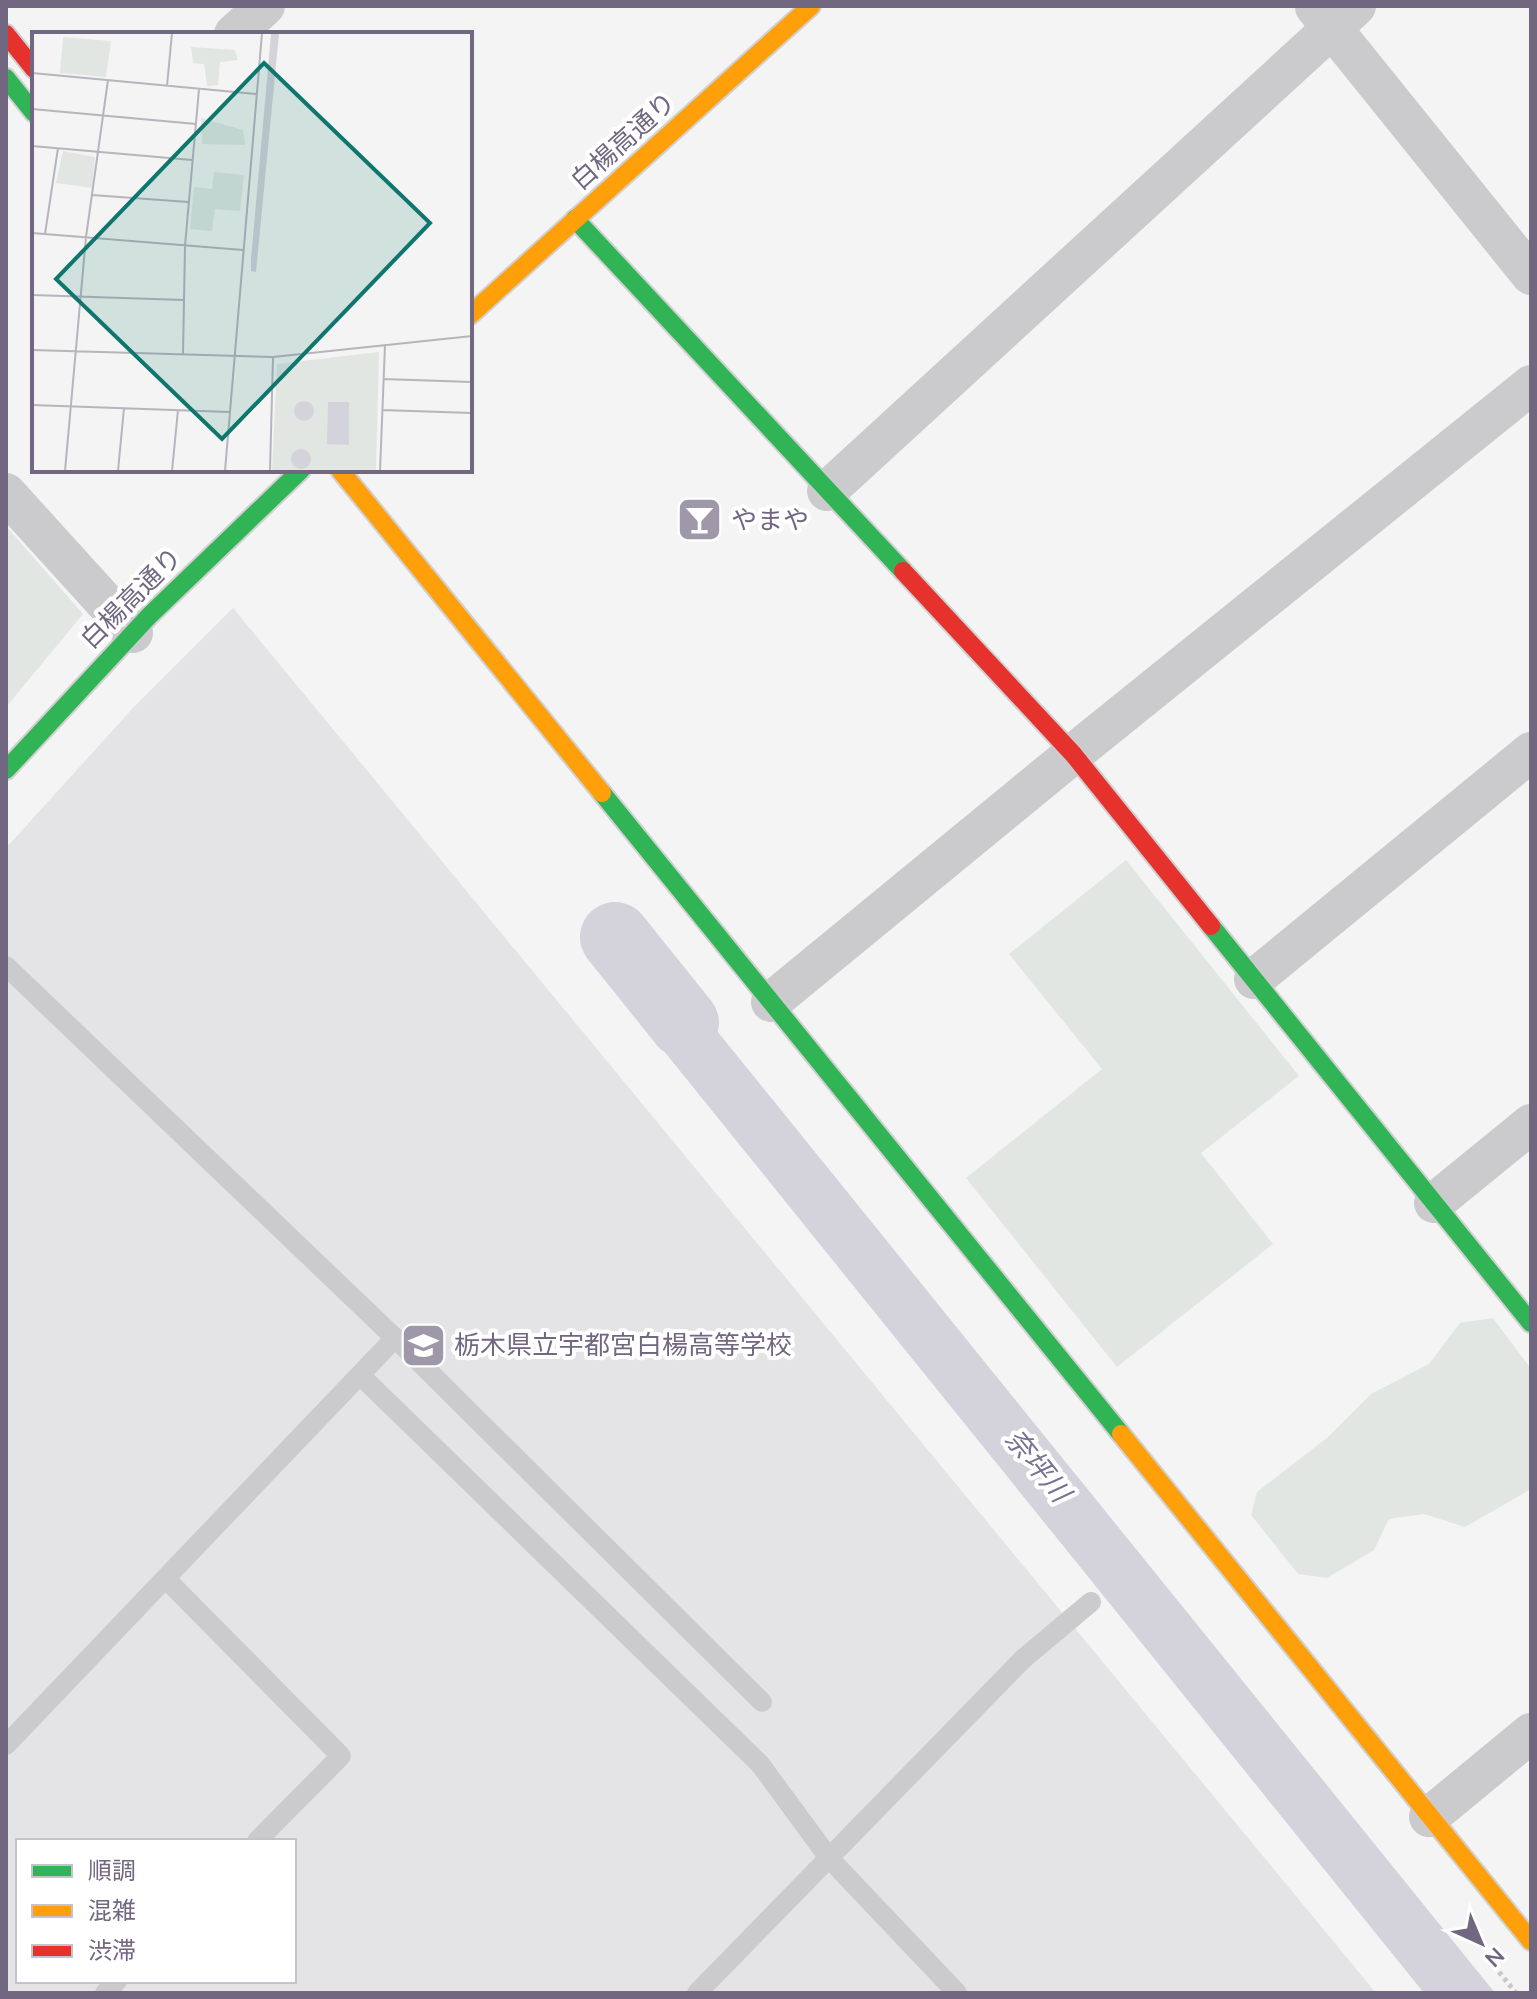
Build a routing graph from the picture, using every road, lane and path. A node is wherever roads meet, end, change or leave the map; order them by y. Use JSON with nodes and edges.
{"nodes":[{"id":1,"x":265,"y":6,"type":"edge"},
{"id":2,"x":811,"y":6,"type":"edge"},
{"id":3,"x":1334,"y":13,"type":"edge"},
{"id":4,"x":236,"y":32,"type":"edge"},
{"id":5,"x":6,"y":34,"type":"edge"},
{"id":6,"x":32,"y":66,"type":"edge"},
{"id":7,"x":6,"y":78,"type":"edge"},
{"id":8,"x":32,"y":110,"type":"edge"},
{"id":9,"x":575,"y":219,"type":"junction"},
{"id":10,"x":1531,"y":275,"type":"edge"},
{"id":11,"x":472,"y":313,"type":"edge"},
{"id":12,"x":1531,"y":385,"type":"edge"},
{"id":13,"x":299,"y":472,"type":"edge"},
{"id":14,"x":342,"y":472,"type":"edge"},
{"id":15,"x":827,"y":491,"type":"junction"},
{"id":16,"x":6,"y":493,"type":"edge"},
{"id":17,"x":133,"y":633,"type":"junction"},
{"id":18,"x":1531,"y":752,"type":"edge"},
{"id":19,"x":1073,"y":754,"type":"junction"},
{"id":20,"x":6,"y":770,"type":"edge"},
{"id":21,"x":6,"y":966,"type":"edge"},
{"id":22,"x":1254,"y":979,"type":"junction"},
{"id":23,"x":771,"y":1002,"type":"junction"},
{"id":24,"x":1531,"y":1124,"type":"edge"},
{"id":25,"x":1434,"y":1203,"type":"junction"},
{"id":26,"x":1531,"y":1323,"type":"edge"},
{"id":27,"x":395,"y":1338,"type":"junction"},
{"id":28,"x":361,"y":1376,"type":"junction"},
{"id":29,"x":166,"y":1579,"type":"junction"},
{"id":30,"x":1091,"y":1602,"type":"dead end"},
{"id":31,"x":762,"y":1702,"type":"dead end"},
{"id":32,"x":1531,"y":1733,"type":"edge"},
{"id":33,"x":6,"y":1745,"type":"edge"},
{"id":34,"x":1429,"y":1817,"type":"junction"},
{"id":35,"x":259,"y":1839,"type":"edge"},
{"id":36,"x":829,"y":1858,"type":"junction"},
{"id":37,"x":1531,"y":1941,"type":"edge"},
{"id":38,"x":697,"y":1993,"type":"edge"},
{"id":39,"x":957,"y":1993,"type":"edge"}],
"edges":[{"from":1,"to":4,"type":"street"},
{"from":2,"to":9,"type":"street","name":"白楊高通り"},
{"from":3,"to":10,"type":"street"},
{"from":3,"to":15,"type":"street"},
{"from":5,"to":6,"type":"street"},
{"from":7,"to":8,"type":"street"},
{"from":9,"to":11,"type":"street","name":"白楊高通り"},
{"from":9,"to":15,"type":"street"},
{"from":12,"to":19,"type":"street"},
{"from":13,"to":17,"type":"street","name":"白楊高通り"},
{"from":14,"to":23,"type":"street"},
{"from":15,"to":19,"type":"street"},
{"from":16,"to":17,"type":"street"},
{"from":17,"to":20,"type":"street","name":"白楊高通り"},
{"from":18,"to":22,"type":"street"},
{"from":19,"to":22,"type":"street"},
{"from":19,"to":23,"type":"street"},
{"from":21,"to":27,"type":"lane"},
{"from":22,"to":25,"type":"street"},
{"from":23,"to":34,"type":"street"},
{"from":24,"to":25,"type":"street"},
{"from":25,"to":26,"type":"street"},
{"from":27,"to":28,"type":"lane"},
{"from":27,"to":31,"type":"lane"},
{"from":28,"to":29,"type":"lane"},
{"from":28,"to":36,"type":"lane"},
{"from":29,"to":33,"type":"lane"},
{"from":29,"to":35,"type":"lane"},
{"from":30,"to":36,"type":"lane"},
{"from":32,"to":34,"type":"street"},
{"from":34,"to":37,"type":"street"},
{"from":36,"to":38,"type":"lane"},
{"from":36,"to":39,"type":"lane"}]}
